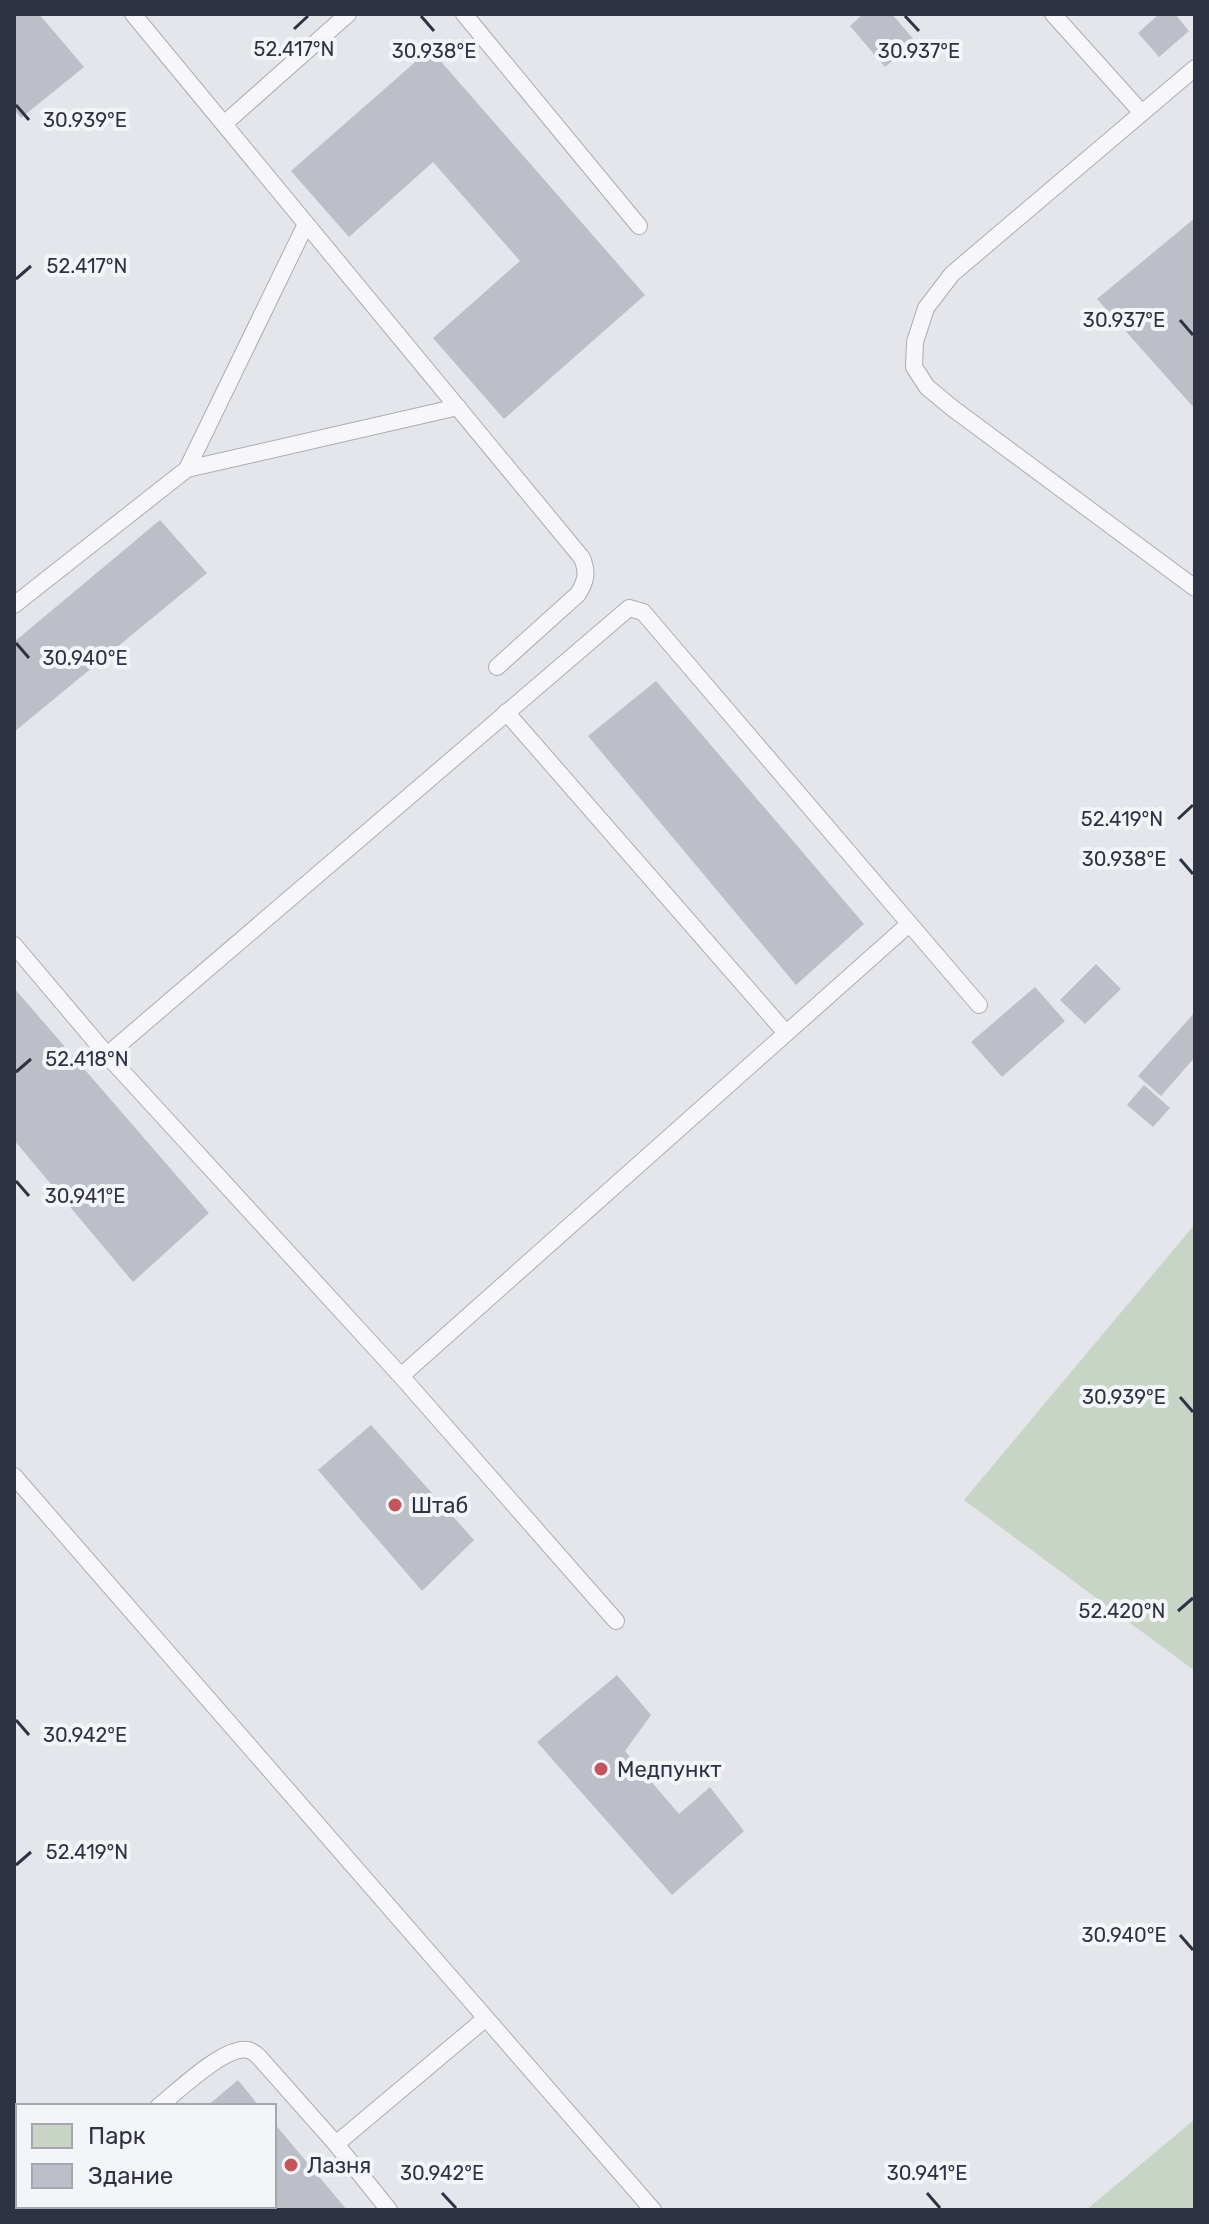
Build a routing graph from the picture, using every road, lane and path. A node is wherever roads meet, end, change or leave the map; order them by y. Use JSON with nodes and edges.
{"nodes":[{"id":1,"x":133,"y":14,"type":"edge"},
{"id":2,"x":348,"y":14,"type":"edge"},
{"id":3,"x":464,"y":14,"type":"edge"},
{"id":4,"x":1053,"y":14,"type":"edge"},
{"id":5,"x":1195,"y":68,"type":"edge"},
{"id":6,"x":1142,"y":113,"type":"junction"},
{"id":7,"x":224,"y":124,"type":"junction"},
{"id":8,"x":306,"y":224,"type":"junction"},
{"id":9,"x":639,"y":226,"type":"dead end"},
{"id":10,"x":458,"y":407,"type":"junction"},
{"id":11,"x":187,"y":469,"type":"junction"},
{"id":12,"x":1195,"y":588,"type":"edge"},
{"id":13,"x":14,"y":605,"type":"edge"},
{"id":14,"x":497,"y":667,"type":"dead end"},
{"id":15,"x":506,"y":712,"type":"junction"},
{"id":16,"x":909,"y":924,"type":"junction"},
{"id":17,"x":14,"y":945,"type":"edge"},
{"id":18,"x":979,"y":1005,"type":"dead end"},
{"id":19,"x":786,"y":1033,"type":"junction"},
{"id":20,"x":107,"y":1055,"type":"junction"},
{"id":21,"x":401,"y":1376,"type":"junction"},
{"id":22,"x":14,"y":1476,"type":"edge"},
{"id":23,"x":616,"y":1621,"type":"dead end"},
{"id":24,"x":486,"y":2018,"type":"junction"},
{"id":25,"x":162,"y":2104,"type":"edge"},
{"id":26,"x":336,"y":2144,"type":"junction"},
{"id":27,"x":389,"y":2210,"type":"edge"},
{"id":28,"x":653,"y":2210,"type":"edge"}],
"edges":[{"from":1,"to":7,"type":"lane"},
{"from":2,"to":7,"type":"lane"},
{"from":3,"to":9,"type":"lane"},
{"from":4,"to":6,"type":"lane"},
{"from":5,"to":6,"type":"lane"},
{"from":6,"to":12,"type":"lane"},
{"from":7,"to":8,"type":"lane"},
{"from":8,"to":10,"type":"lane"},
{"from":8,"to":11,"type":"lane"},
{"from":10,"to":11,"type":"lane"},
{"from":10,"to":14,"type":"lane"},
{"from":11,"to":13,"type":"lane"},
{"from":15,"to":16,"type":"lane"},
{"from":15,"to":19,"type":"lane"},
{"from":15,"to":20,"type":"lane"},
{"from":16,"to":18,"type":"lane"},
{"from":16,"to":19,"type":"lane"},
{"from":17,"to":20,"type":"lane"},
{"from":19,"to":21,"type":"lane"},
{"from":20,"to":21,"type":"lane"},
{"from":21,"to":23,"type":"lane"},
{"from":22,"to":24,"type":"lane"},
{"from":24,"to":26,"type":"lane"},
{"from":24,"to":28,"type":"lane"},
{"from":25,"to":26,"type":"lane"},
{"from":26,"to":27,"type":"lane"}]}
